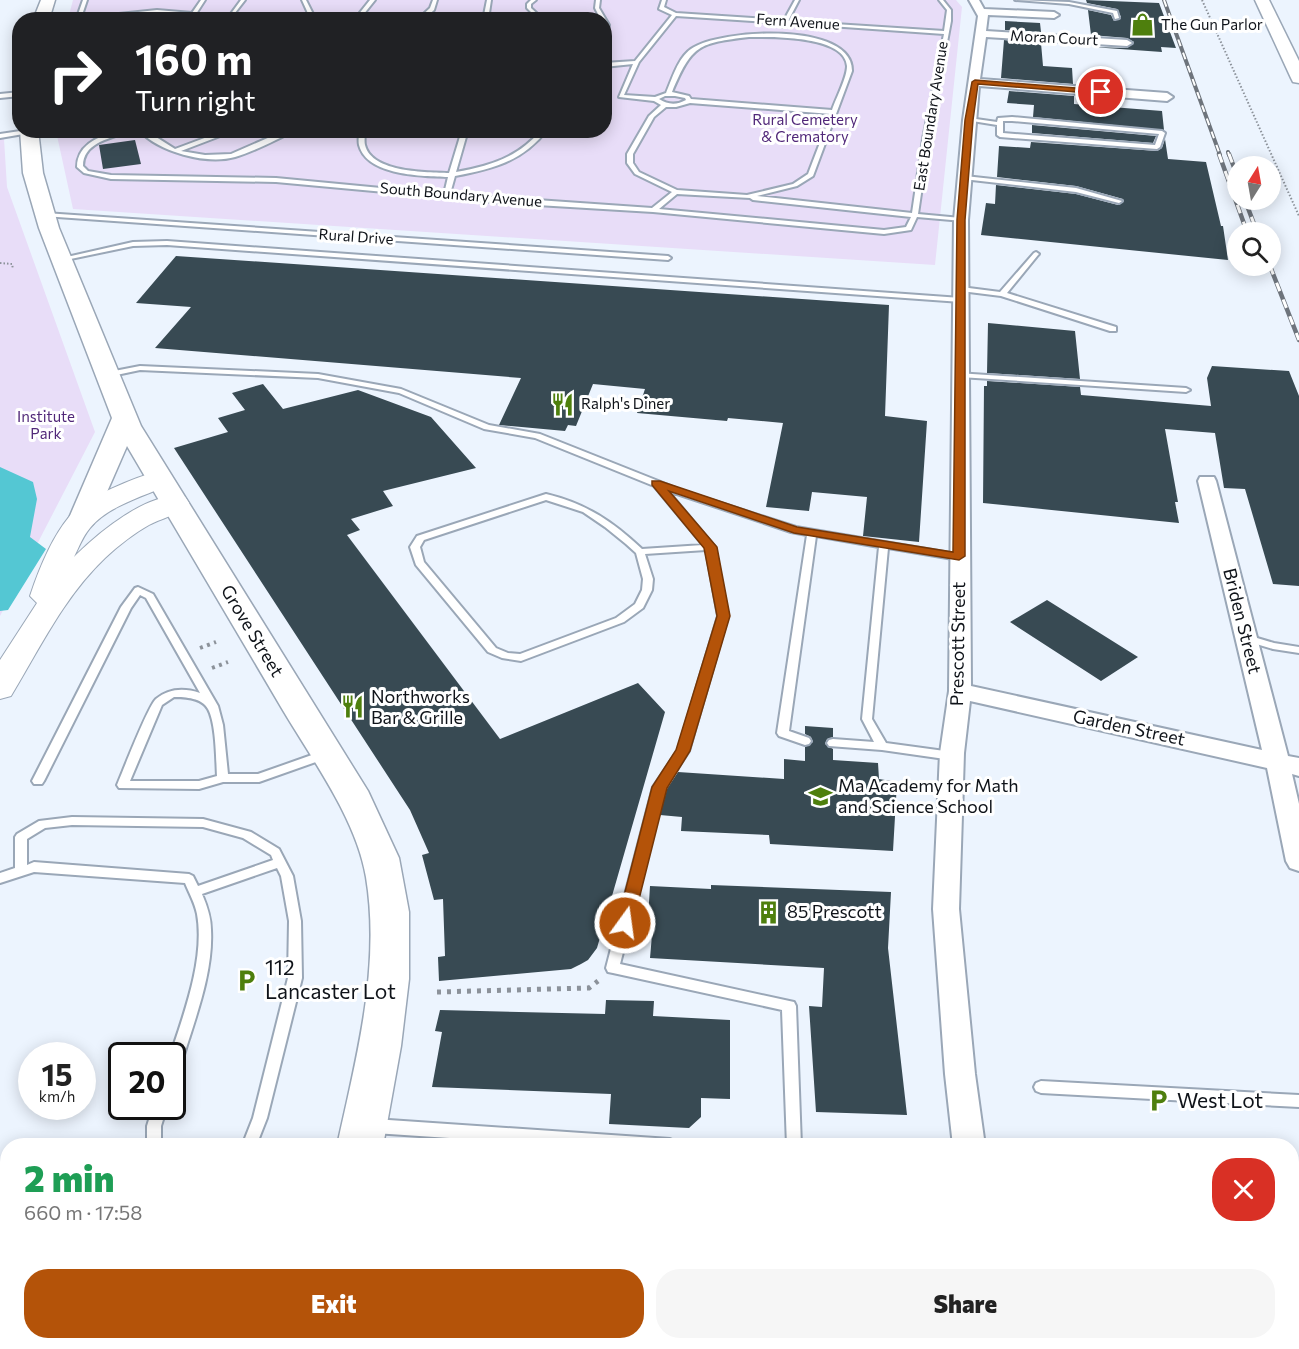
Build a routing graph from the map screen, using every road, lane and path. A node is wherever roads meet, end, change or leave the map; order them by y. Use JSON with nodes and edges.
{"nodes":[{"id":1,"x":373,"y":0,"type":"edge"},
{"id":2,"x":534,"y":0,"type":"edge"},
{"id":3,"x":663,"y":0,"type":"edge"},
{"id":4,"x":797,"y":0,"type":"edge"},
{"id":5,"x":941,"y":0,"type":"edge"},
{"id":6,"x":1017,"y":0,"type":"edge"},
{"id":7,"x":1202,"y":0,"type":"edge"},
{"id":8,"x":1262,"y":0,"type":"edge"},
{"id":9,"x":978,"y":3,"type":"edge"},
{"id":10,"x":148,"y":12,"type":"edge"},
{"id":11,"x":166,"y":12,"type":"edge"},
{"id":12,"x":363,"y":12,"type":"edge"},
{"id":13,"x":533,"y":12,"type":"edge"},
{"id":14,"x":675,"y":14,"type":"junction"},
{"id":15,"x":1054,"y":15,"type":"dead end"},
{"id":16,"x":1117,"y":18,"type":"dead end"},
{"id":17,"x":785,"y":21,"type":"junction"},
{"id":18,"x":945,"y":33,"type":"junction"},
{"id":19,"x":981,"y":34,"type":"junction"},
{"id":20,"x":779,"y":35,"type":"junction"},
{"id":21,"x":1127,"y":43,"type":"dead end"},
{"id":22,"x":637,"y":62,"type":"junction"},
{"id":23,"x":612,"y":64,"type":"edge"},
{"id":24,"x":1299,"y":78,"type":"edge"},
{"id":25,"x":975,"y":82,"type":"junction"},
{"id":26,"x":668,"y":94,"type":"junction"},
{"id":27,"x":1167,"y":98,"type":"dead end"},
{"id":28,"x":656,"y":99,"type":"junction"},
{"id":29,"x":689,"y":102,"type":"junction"},
{"id":30,"x":665,"y":105,"type":"junction"},
{"id":31,"x":832,"y":112,"type":"junction"},
{"id":32,"x":969,"y":120,"type":"junction"},
{"id":33,"x":1000,"y":124,"type":"junction"},
{"id":34,"x":33,"y":138,"type":"edge"},
{"id":35,"x":105,"y":138,"type":"edge"},
{"id":36,"x":154,"y":138,"type":"edge"},
{"id":37,"x":210,"y":138,"type":"edge"},
{"id":38,"x":274,"y":138,"type":"edge"},
{"id":39,"x":362,"y":138,"type":"edge"},
{"id":40,"x":463,"y":138,"type":"edge"},
{"id":41,"x":536,"y":138,"type":"edge"},
{"id":42,"x":174,"y":151,"type":"junction"},
{"id":43,"x":452,"y":176,"type":"junction"},
{"id":44,"x":964,"y":178,"type":"junction"},
{"id":45,"x":676,"y":192,"type":"junction"},
{"id":46,"x":447,"y":194,"type":"junction"},
{"id":47,"x":747,"y":197,"type":"junction"},
{"id":48,"x":1119,"y":201,"type":"dead end"},
{"id":49,"x":653,"y":210,"type":"junction"},
{"id":50,"x":45,"y":215,"type":"junction"},
{"id":51,"x":915,"y":215,"type":"junction"},
{"id":52,"x":1299,"y":216,"type":"edge"},
{"id":53,"x":961,"y":220,"type":"junction"},
{"id":54,"x":904,"y":231,"type":"joint"},
{"id":55,"x":1036,"y":254,"type":"dead end"},
{"id":56,"x":668,"y":258,"type":"dead end"},
{"id":57,"x":61,"y":259,"type":"junction"},
{"id":58,"x":0,"y":263,"type":"edge"},
{"id":59,"x":13,"y":269,"type":"dead end"},
{"id":60,"x":961,"y":294,"type":"junction"},
{"id":61,"x":1002,"y":294,"type":"junction"},
{"id":62,"x":1113,"y":329,"type":"dead end"},
{"id":63,"x":107,"y":375,"type":"junction"},
{"id":64,"x":960,"y":375,"type":"junction"},
{"id":65,"x":1186,"y":390,"type":"dead end"},
{"id":66,"x":125,"y":418,"type":"junction"},
{"id":67,"x":1207,"y":481,"type":"dead end"},
{"id":68,"x":656,"y":483,"type":"junction"},
{"id":69,"x":167,"y":491,"type":"junction"},
{"id":70,"x":83,"y":518,"type":"junction"},
{"id":71,"x":812,"y":532,"type":"junction"},
{"id":72,"x":884,"y":544,"type":"junction"},
{"id":73,"x":710,"y":547,"type":"junction"},
{"id":74,"x":640,"y":552,"type":"junction"},
{"id":75,"x":959,"y":556,"type":"junction"},
{"id":76,"x":38,"y":620,"type":"junction"},
{"id":77,"x":1246,"y":638,"type":"junction"},
{"id":78,"x":1299,"y":650,"type":"edge"},
{"id":79,"x":0,"y":688,"type":"edge"},
{"id":80,"x":960,"y":691,"type":"junction"},
{"id":81,"x":213,"y":706,"type":"junction"},
{"id":82,"x":805,"y":741,"type":"dead end"},
{"id":83,"x":833,"y":743,"type":"dead end"},
{"id":84,"x":882,"y":746,"type":"junction"},
{"id":85,"x":326,"y":753,"type":"junction"},
{"id":86,"x":952,"y":756,"type":"junction"},
{"id":87,"x":1288,"y":764,"type":"edge"},
{"id":88,"x":223,"y":778,"type":"junction"},
{"id":89,"x":38,"y":781,"type":"dead end"},
{"id":90,"x":1299,"y":861,"type":"edge"},
{"id":91,"x":280,"y":862,"type":"junction"},
{"id":92,"x":21,"y":871,"type":"junction"},
{"id":93,"x":0,"y":878,"type":"edge"},
{"id":94,"x":194,"y":892,"type":"junction"},
{"id":95,"x":614,"y":968,"type":"junction"},
{"id":96,"x":437,"y":992,"type":"dead end"},
{"id":97,"x":182,"y":1042,"type":"edge"},
{"id":98,"x":1041,"y":1087,"type":"dead end"},
{"id":99,"x":1299,"y":1101,"type":"edge"},
{"id":100,"x":156,"y":1120,"type":"edge"},
{"id":101,"x":362,"y":1136,"type":"edge"},
{"id":102,"x":154,"y":1138,"type":"edge"},
{"id":103,"x":252,"y":1138,"type":"edge"},
{"id":104,"x":424,"y":1138,"type":"edge"},
{"id":105,"x":794,"y":1138,"type":"edge"},
{"id":106,"x":968,"y":1138,"type":"edge"}],
"edges":[{"from":1,"to":12,"type":"lane"},
{"from":2,"to":13,"type":"lane"},
{"from":3,"to":14,"type":"lane"},
{"from":4,"to":17,"type":"lane"},
{"from":5,"to":18,"type":"lane","name":"East Boundary Avenue"},
{"from":6,"to":16,"type":"lane"},
{"from":7,"to":52,"type":"path"},
{"from":8,"to":24,"type":"main road"},
{"from":9,"to":15,"type":"street","name":"Moran Court"},
{"from":9,"to":19,"type":"street","name":"Prescott Street"},
{"from":10,"to":11,"type":"lane"},
{"from":14,"to":17,"type":"lane","name":"Fern Avenue"},
{"from":14,"to":22,"type":"lane"},
{"from":17,"to":18,"type":"lane","name":"Fern Avenue"},
{"from":17,"to":20,"type":"lane"},
{"from":18,"to":51,"type":"lane","name":"East Boundary Avenue"},
{"from":19,"to":21,"type":"street","name":"Moran Court"},
{"from":19,"to":25,"type":"street","name":"Prescott Street"},
{"from":20,"to":26,"type":"lane"},
{"from":20,"to":31,"type":"lane"},
{"from":22,"to":23,"type":"lane"},
{"from":22,"to":28,"type":"lane"},
{"from":25,"to":27,"type":"street"},
{"from":25,"to":32,"type":"street","name":"Prescott Street"},
{"from":26,"to":28,"type":"lane"},
{"from":26,"to":29,"type":"lane"},
{"from":28,"to":30,"type":"lane"},
{"from":29,"to":30,"type":"lane"},
{"from":29,"to":31,"type":"lane"},
{"from":30,"to":45,"type":"lane"},
{"from":31,"to":47,"type":"lane"},
{"from":32,"to":33,"type":"lane"},
{"from":32,"to":44,"type":"street","name":"Prescott Street"},
{"from":33,"to":33,"type":"lane"},
{"from":34,"to":50,"type":"main road","name":"Grove Street"},
{"from":35,"to":46,"type":"lane","name":"South Boundary Avenue"},
{"from":36,"to":42,"type":"lane"},
{"from":37,"to":42,"type":"lane"},
{"from":38,"to":42,"type":"lane"},
{"from":39,"to":43,"type":"lane"},
{"from":40,"to":43,"type":"lane"},
{"from":41,"to":43,"type":"lane"},
{"from":43,"to":46,"type":"lane"},
{"from":44,"to":48,"type":"lane"},
{"from":44,"to":53,"type":"street","name":"Prescott Street"},
{"from":45,"to":47,"type":"lane"},
{"from":45,"to":49,"type":"lane"},
{"from":46,"to":49,"type":"lane","name":"South Boundary Avenue"},
{"from":47,"to":51,"type":"lane"},
{"from":49,"to":54,"type":"lane","name":"South Boundary Avenue"},
{"from":50,"to":56,"type":"lane","name":"Rural Drive"},
{"from":50,"to":57,"type":"main road","name":"Grove Street"},
{"from":51,"to":53,"type":"lane"},
{"from":51,"to":54,"type":"lane","name":"East Boundary Avenue"},
{"from":53,"to":60,"type":"street","name":"Prescott Street"},
{"from":55,"to":61,"type":"lane"},
{"from":57,"to":60,"type":"lane"},
{"from":57,"to":63,"type":"main road","name":"Grove Street"},
{"from":58,"to":59,"type":"path"},
{"from":60,"to":61,"type":"lane"},
{"from":60,"to":64,"type":"street","name":"Prescott Street"},
{"from":61,"to":62,"type":"lane"},
{"from":63,"to":66,"type":"main road","name":"Grove Street"},
{"from":63,"to":68,"type":"lane"},
{"from":64,"to":65,"type":"lane"},
{"from":64,"to":75,"type":"street","name":"Prescott Street"},
{"from":66,"to":69,"type":"main road","name":"Grove Street"},
{"from":66,"to":70,"type":"main road"},
{"from":67,"to":77,"type":"street","name":"Briden Street"},
{"from":68,"to":71,"type":"lane"},
{"from":68,"to":73,"type":"lane"},
{"from":69,"to":70,"type":"main road"},
{"from":69,"to":76,"type":"main road"},
{"from":69,"to":85,"type":"main road","name":"Grove Street"},
{"from":70,"to":76,"type":"main road"},
{"from":71,"to":72,"type":"lane"},
{"from":71,"to":82,"type":"lane"},
{"from":72,"to":75,"type":"lane"},
{"from":72,"to":84,"type":"lane"},
{"from":73,"to":74,"type":"lane"},
{"from":73,"to":95,"type":"lane"},
{"from":74,"to":74,"type":"lane"},
{"from":75,"to":80,"type":"street","name":"Prescott Street"},
{"from":76,"to":79,"type":"main road"},
{"from":77,"to":78,"type":"lane"},
{"from":77,"to":87,"type":"street","name":"Briden Street"},
{"from":80,"to":86,"type":"street","name":"Prescott Street"},
{"from":80,"to":87,"type":"street","name":"Garden Street"},
{"from":81,"to":88,"type":"lane"},
{"from":81,"to":88,"type":"lane"},
{"from":81,"to":89,"type":"lane"},
{"from":83,"to":84,"type":"lane"},
{"from":84,"to":86,"type":"lane"},
{"from":85,"to":88,"type":"lane"},
{"from":85,"to":101,"type":"main road","name":"Grove Street"},
{"from":86,"to":106,"type":"street","name":"Prescott Street"},
{"from":87,"to":90,"type":"street","name":"Briden Street"},
{"from":91,"to":92,"type":"lane"},
{"from":91,"to":94,"type":"lane"},
{"from":91,"to":103,"type":"lane"},
{"from":92,"to":93,"type":"lane"},
{"from":92,"to":94,"type":"lane"},
{"from":94,"to":97,"type":"lane"},
{"from":95,"to":96,"type":"path"},
{"from":95,"to":105,"type":"lane"},
{"from":98,"to":99,"type":"lane"},
{"from":100,"to":102,"type":"lane"},
{"from":101,"to":104,"type":"lane"}]}
